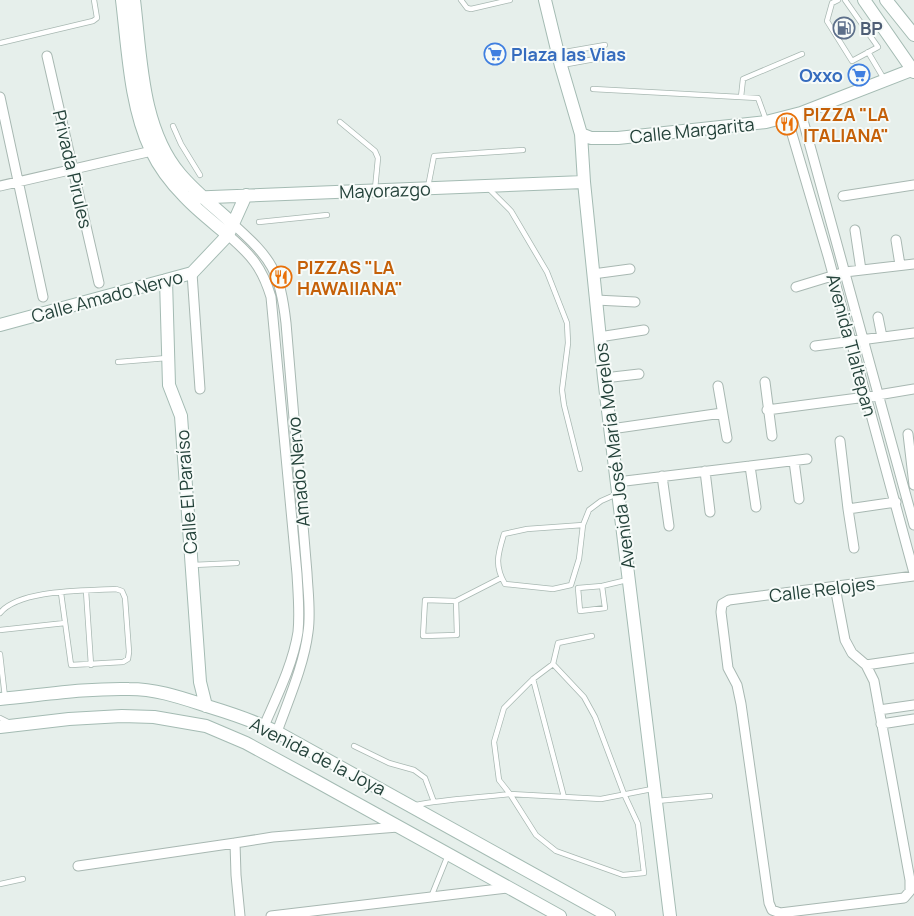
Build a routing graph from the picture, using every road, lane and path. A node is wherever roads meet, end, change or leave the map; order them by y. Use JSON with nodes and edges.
{"nodes":[{"id":1,"x":94,"y":0,"type":"edge"},
{"id":2,"x":122,"y":0,"type":"edge"},
{"id":3,"x":134,"y":0,"type":"edge"},
{"id":4,"x":461,"y":0,"type":"edge"},
{"id":5,"x":510,"y":0,"type":"edge"},
{"id":6,"x":545,"y":0,"type":"edge"},
{"id":7,"x":838,"y":0,"type":"edge"},
{"id":8,"x":845,"y":0,"type":"edge"},
{"id":9,"x":864,"y":0,"type":"edge"},
{"id":10,"x":890,"y":2,"type":"edge"},
{"id":11,"x":914,"y":35,"type":"edge"},
{"id":12,"x":890,"y":38,"type":"junction"},
{"id":13,"x":0,"y":43,"type":"edge"},
{"id":14,"x":605,"y":45,"type":"dead end"},
{"id":15,"x":878,"y":47,"type":"junction"},
{"id":16,"x":868,"y":52,"type":"junction"},
{"id":17,"x":802,"y":54,"type":"dead end"},
{"id":18,"x":47,"y":56,"type":"dead end"},
{"id":19,"x":135,"y":56,"type":"junction"},
{"id":20,"x":606,"y":57,"type":"dead end"},
{"id":21,"x":559,"y":60,"type":"junction"},
{"id":22,"x":913,"y":70,"type":"edge"},
{"id":23,"x":885,"y":80,"type":"junction"},
{"id":24,"x":593,"y":89,"type":"dead end"},
{"id":25,"x":0,"y":98,"type":"edge"},
{"id":26,"x":740,"y":98,"type":"junction"},
{"id":27,"x":801,"y":113,"type":"junction"},
{"id":28,"x":786,"y":117,"type":"junction"},
{"id":29,"x":340,"y":122,"type":"dead end"},
{"id":30,"x":766,"y":122,"type":"junction"},
{"id":31,"x":173,"y":126,"type":"dead end"},
{"id":32,"x":581,"y":134,"type":"junction"},
{"id":33,"x":523,"y":150,"type":"dead end"},
{"id":34,"x":152,"y":151,"type":"junction"},
{"id":35,"x":72,"y":169,"type":"junction"},
{"id":36,"x":200,"y":175,"type":"dead end"},
{"id":37,"x":18,"y":182,"type":"junction"},
{"id":38,"x":584,"y":182,"type":"junction"},
{"id":39,"x":0,"y":186,"type":"edge"},
{"id":40,"x":486,"y":186,"type":"junction"},
{"id":41,"x":914,"y":186,"type":"edge"},
{"id":42,"x":428,"y":188,"type":"junction"},
{"id":43,"x":375,"y":190,"type":"junction"},
{"id":44,"x":823,"y":194,"type":"junction"},
{"id":45,"x":246,"y":195,"type":"junction"},
{"id":46,"x":843,"y":196,"type":"dead end"},
{"id":47,"x":204,"y":197,"type":"junction"},
{"id":48,"x":186,"y":198,"type":"junction"},
{"id":49,"x":811,"y":198,"type":"junction"},
{"id":50,"x":327,"y":215,"type":"dead end"},
{"id":51,"x":259,"y":222,"type":"dead end"},
{"id":52,"x":231,"y":230,"type":"junction"},
{"id":53,"x":855,"y":230,"type":"dead end"},
{"id":54,"x":896,"y":240,"type":"dead end"},
{"id":55,"x":914,"y":264,"type":"edge"},
{"id":56,"x":900,"y":266,"type":"junction"},
{"id":57,"x":630,"y":269,"type":"dead end"},
{"id":58,"x":860,"y":270,"type":"junction"},
{"id":59,"x":845,"y":272,"type":"junction"},
{"id":60,"x":192,"y":273,"type":"junction"},
{"id":61,"x":593,"y":274,"type":"junction"},
{"id":62,"x":833,"y":275,"type":"junction"},
{"id":63,"x":166,"y":280,"type":"junction"},
{"id":64,"x":99,"y":282,"type":"dead end"},
{"id":65,"x":796,"y":287,"type":"dead end"},
{"id":66,"x":43,"y":297,"type":"dead end"},
{"id":67,"x":596,"y":300,"type":"junction"},
{"id":68,"x":635,"y":302,"type":"dead end"},
{"id":69,"x":878,"y":317,"type":"dead end"},
{"id":70,"x":0,"y":325,"type":"edge"},
{"id":71,"x":644,"y":330,"type":"dead end"},
{"id":72,"x":914,"y":333,"type":"edge"},
{"id":73,"x":600,"y":337,"type":"junction"},
{"id":74,"x":882,"y":337,"type":"junction"},
{"id":75,"x":863,"y":339,"type":"junction"},
{"id":76,"x":851,"y":341,"type":"junction"},
{"id":77,"x":815,"y":346,"type":"dead end"},
{"id":78,"x":168,"y":358,"type":"junction"},
{"id":79,"x":118,"y":362,"type":"dead end"},
{"id":80,"x":639,"y":374,"type":"dead end"},
{"id":81,"x":604,"y":378,"type":"junction"},
{"id":82,"x":765,"y":382,"type":"dead end"},
{"id":83,"x":718,"y":386,"type":"dead end"},
{"id":84,"x":200,"y":389,"type":"dead end"},
{"id":85,"x":914,"y":389,"type":"edge"},
{"id":86,"x":878,"y":395,"type":"junction"},
{"id":87,"x":866,"y":397,"type":"junction"},
{"id":88,"x":768,"y":410,"type":"junction"},
{"id":89,"x":722,"y":413,"type":"junction"},
{"id":90,"x":611,"y":429,"type":"junction"},
{"id":91,"x":908,"y":434,"type":"dead end"},
{"id":92,"x":772,"y":436,"type":"dead end"},
{"id":93,"x":727,"y":438,"type":"dead end"},
{"id":94,"x":840,"y":442,"type":"dead end"},
{"id":95,"x":807,"y":459,"type":"dead end"},
{"id":96,"x":794,"y":461,"type":"junction"},
{"id":97,"x":750,"y":466,"type":"junction"},
{"id":98,"x":580,"y":469,"type":"dead end"},
{"id":99,"x":705,"y":471,"type":"junction"},
{"id":100,"x":662,"y":476,"type":"junction"},
{"id":101,"x":914,"y":485,"type":"edge"},
{"id":102,"x":617,"y":488,"type":"junction"},
{"id":103,"x":799,"y":499,"type":"dead end"},
{"id":104,"x":896,"y":502,"type":"junction"},
{"id":105,"x":911,"y":503,"type":"edge"},
{"id":106,"x":756,"y":507,"type":"dead end"},
{"id":107,"x":848,"y":509,"type":"junction"},
{"id":108,"x":710,"y":512,"type":"dead end"},
{"id":109,"x":582,"y":525,"type":"junction"},
{"id":110,"x":914,"y":525,"type":"edge"},
{"id":111,"x":669,"y":526,"type":"dead end"},
{"id":112,"x":854,"y":548,"type":"dead end"},
{"id":113,"x":237,"y":564,"type":"dead end"},
{"id":114,"x":192,"y":566,"type":"junction"},
{"id":115,"x":914,"y":575,"type":"edge"},
{"id":116,"x":501,"y":578,"type":"junction"},
{"id":117,"x":628,"y":580,"type":"junction"},
{"id":118,"x":602,"y":586,"type":"junction"},
{"id":119,"x":836,"y":587,"type":"junction"},
{"id":120,"x":86,"y":591,"type":"junction"},
{"id":121,"x":61,"y":593,"type":"junction"},
{"id":122,"x":456,"y":601,"type":"junction"},
{"id":123,"x":0,"y":613,"type":"edge"},
{"id":124,"x":65,"y":623,"type":"junction"},
{"id":125,"x":0,"y":630,"type":"edge"},
{"id":126,"x":592,"y":636,"type":"dead end"},
{"id":127,"x":0,"y":654,"type":"edge"},
{"id":128,"x":914,"y":658,"type":"edge"},
{"id":129,"x":553,"y":664,"type":"junction"},
{"id":130,"x":91,"y":665,"type":"junction"},
{"id":131,"x":866,"y":665,"type":"junction"},
{"id":132,"x":533,"y":679,"type":"junction"},
{"id":133,"x":3,"y":699,"type":"edge"},
{"id":134,"x":914,"y":705,"type":"edge"},
{"id":135,"x":206,"y":706,"type":"junction"},
{"id":136,"x":878,"y":710,"type":"junction"},
{"id":137,"x":0,"y":718,"type":"edge"},
{"id":138,"x":914,"y":719,"type":"edge"},
{"id":139,"x":881,"y":724,"type":"junction"},
{"id":140,"x":16,"y":725,"type":"junction"},
{"id":141,"x":264,"y":726,"type":"junction"},
{"id":142,"x":0,"y":727,"type":"edge"},
{"id":143,"x":277,"y":732,"type":"junction"},
{"id":144,"x":354,"y":746,"type":"dead end"},
{"id":145,"x":510,"y":794,"type":"junction"},
{"id":146,"x":624,"y":794,"type":"junction"},
{"id":147,"x":654,"y":795,"type":"junction"},
{"id":148,"x":710,"y":796,"type":"dead end"},
{"id":149,"x":564,"y":797,"type":"junction"},
{"id":150,"x":434,"y":802,"type":"junction"},
{"id":151,"x":412,"y":806,"type":"junction"},
{"id":152,"x":398,"y":827,"type":"junction"},
{"id":153,"x":235,"y":843,"type":"junction"},
{"id":154,"x":448,"y":854,"type":"junction"},
{"id":155,"x":78,"y":866,"type":"dead end"},
{"id":156,"x":23,"y":879,"type":"dead end"},
{"id":157,"x":0,"y":884,"type":"edge"},
{"id":158,"x":507,"y":888,"type":"junction"},
{"id":159,"x":431,"y":897,"type":"junction"},
{"id":160,"x":558,"y":915,"type":"edge"},
{"id":161,"x":240,"y":916,"type":"edge"},
{"id":162,"x":271,"y":916,"type":"edge"},
{"id":163,"x":542,"y":916,"type":"edge"},
{"id":164,"x":609,"y":916,"type":"edge"},
{"id":165,"x":670,"y":916,"type":"edge"}],
"edges":[{"from":1,"to":13,"type":"lane"},
{"from":2,"to":19,"type":"main road"},
{"from":3,"to":19,"type":"main road"},
{"from":4,"to":5,"type":"lane"},
{"from":6,"to":21,"type":"main road","name":"Avenida José María Morelos"},
{"from":7,"to":16,"type":"lane"},
{"from":8,"to":15,"type":"lane"},
{"from":9,"to":12,"type":"main road"},
{"from":10,"to":11,"type":"main road"},
{"from":12,"to":15,"type":"lane"},
{"from":12,"to":22,"type":"main road"},
{"from":14,"to":21,"type":"lane"},
{"from":15,"to":16,"type":"lane"},
{"from":16,"to":23,"type":"lane"},
{"from":17,"to":26,"type":"lane"},
{"from":18,"to":35,"type":"street","name":"Privada Pirules"},
{"from":19,"to":34,"type":"main road"},
{"from":19,"to":47,"type":"main road"},
{"from":20,"to":21,"type":"lane"},
{"from":21,"to":32,"type":"main road","name":"Avenida José María Morelos"},
{"from":22,"to":23,"type":"main road","name":"Calle Margarita"},
{"from":23,"to":27,"type":"main road","name":"Calle Margarita"},
{"from":24,"to":26,"type":"lane"},
{"from":25,"to":37,"type":"street"},
{"from":26,"to":30,"type":"lane"},
{"from":27,"to":28,"type":"main road","name":"Calle Margarita"},
{"from":27,"to":44,"type":"street","name":"Avenida Tlaltepan"},
{"from":28,"to":30,"type":"main road","name":"Calle Margarita"},
{"from":28,"to":49,"type":"street","name":"Avenida Tlaltepan"},
{"from":29,"to":43,"type":"lane"},
{"from":30,"to":32,"type":"main road","name":"Calle Margarita"},
{"from":31,"to":36,"type":"lane"},
{"from":32,"to":38,"type":"main road","name":"Avenida José María Morelos"},
{"from":33,"to":42,"type":"lane"},
{"from":34,"to":35,"type":"street"},
{"from":34,"to":48,"type":"main road"},
{"from":35,"to":37,"type":"street"},
{"from":35,"to":64,"type":"street","name":"Privada Pirules"},
{"from":37,"to":39,"type":"street"},
{"from":37,"to":66,"type":"street"},
{"from":38,"to":40,"type":"main road","name":"Mayorazgo"},
{"from":38,"to":61,"type":"main road","name":"Avenida José María Morelos"},
{"from":40,"to":42,"type":"main road","name":"Mayorazgo"},
{"from":40,"to":98,"type":"lane"},
{"from":41,"to":46,"type":"street"},
{"from":42,"to":43,"type":"main road","name":"Mayorazgo"},
{"from":43,"to":45,"type":"main road","name":"Mayorazgo"},
{"from":44,"to":49,"type":"street"},
{"from":44,"to":59,"type":"street","name":"Avenida Tlaltepan"},
{"from":45,"to":47,"type":"main road","name":"Mayorazgo"},
{"from":45,"to":52,"type":"main road","name":"Calle Amado Nervo"},
{"from":47,"to":48,"type":"main road","name":"Mayorazgo"},
{"from":47,"to":52,"type":"main road"},
{"from":48,"to":52,"type":"main road"},
{"from":49,"to":62,"type":"street","name":"Avenida Tlaltepan"},
{"from":50,"to":51,"type":"lane"},
{"from":52,"to":60,"type":"main road","name":"Calle Amado Nervo"},
{"from":52,"to":141,"type":"street","name":"Amado Nervo"},
{"from":52,"to":143,"type":"street","name":"Amado Nervo"},
{"from":53,"to":58,"type":"street"},
{"from":54,"to":56,"type":"street"},
{"from":55,"to":56,"type":"street"},
{"from":56,"to":58,"type":"street"},
{"from":57,"to":61,"type":"street"},
{"from":58,"to":59,"type":"street"},
{"from":59,"to":62,"type":"street"},
{"from":59,"to":75,"type":"street","name":"Avenida Tlaltepan"},
{"from":60,"to":63,"type":"main road","name":"Calle Amado Nervo"},
{"from":60,"to":84,"type":"street"},
{"from":61,"to":67,"type":"main road","name":"Avenida José María Morelos"},
{"from":62,"to":65,"type":"street"},
{"from":62,"to":76,"type":"street","name":"Avenida Tlaltepan"},
{"from":63,"to":70,"type":"main road","name":"Calle Amado Nervo"},
{"from":63,"to":78,"type":"main road","name":"Calle El Paraíso"},
{"from":67,"to":68,"type":"street"},
{"from":67,"to":73,"type":"main road","name":"Avenida José María Morelos"},
{"from":69,"to":74,"type":"street"},
{"from":71,"to":73,"type":"street"},
{"from":72,"to":74,"type":"street"},
{"from":73,"to":81,"type":"main road","name":"Avenida José María Morelos"},
{"from":74,"to":75,"type":"street"},
{"from":75,"to":76,"type":"street"},
{"from":75,"to":86,"type":"street","name":"Avenida Tlaltepan"},
{"from":76,"to":77,"type":"street"},
{"from":76,"to":87,"type":"street","name":"Avenida Tlaltepan"},
{"from":78,"to":79,"type":"lane"},
{"from":78,"to":114,"type":"main road","name":"Calle El Paraíso"},
{"from":80,"to":81,"type":"street"},
{"from":81,"to":90,"type":"main road","name":"Avenida José María Morelos"},
{"from":82,"to":88,"type":"street"},
{"from":83,"to":89,"type":"street"},
{"from":85,"to":86,"type":"street"},
{"from":86,"to":87,"type":"street"},
{"from":86,"to":105,"type":"street","name":"Avenida Tlaltepan"},
{"from":87,"to":88,"type":"street"},
{"from":87,"to":104,"type":"street","name":"Avenida Tlaltepan"},
{"from":88,"to":92,"type":"street"},
{"from":89,"to":90,"type":"street"},
{"from":89,"to":93,"type":"street"},
{"from":90,"to":102,"type":"main road","name":"Avenida José María Morelos"},
{"from":91,"to":101,"type":"street"},
{"from":94,"to":107,"type":"street"},
{"from":95,"to":96,"type":"street"},
{"from":96,"to":97,"type":"street"},
{"from":96,"to":103,"type":"street"},
{"from":97,"to":99,"type":"street"},
{"from":97,"to":106,"type":"street"},
{"from":99,"to":100,"type":"street"},
{"from":99,"to":108,"type":"street"},
{"from":100,"to":102,"type":"street"},
{"from":100,"to":111,"type":"street"},
{"from":102,"to":109,"type":"lane"},
{"from":102,"to":117,"type":"main road","name":"Avenida José María Morelos"},
{"from":104,"to":107,"type":"street"},
{"from":104,"to":115,"type":"street","name":"Avenida Tlaltepan"},
{"from":105,"to":110,"type":"street","name":"Avenida Tlaltepan"},
{"from":107,"to":112,"type":"street"},
{"from":109,"to":116,"type":"lane"},
{"from":109,"to":116,"type":"lane"},
{"from":113,"to":114,"type":"lane"},
{"from":114,"to":135,"type":"main road","name":"Calle El Paraíso"},
{"from":115,"to":119,"type":"street","name":"Calle Relojes"},
{"from":116,"to":122,"type":"lane"},
{"from":117,"to":118,"type":"lane"},
{"from":117,"to":147,"type":"main road","name":"Avenida José María Morelos"},
{"from":118,"to":118,"type":"lane"},
{"from":119,"to":131,"type":"street"},
{"from":119,"to":139,"type":"street","name":"Calle Relojes"},
{"from":120,"to":121,"type":"lane"},
{"from":120,"to":130,"type":"lane"},
{"from":120,"to":130,"type":"lane"},
{"from":121,"to":123,"type":"lane"},
{"from":121,"to":124,"type":"lane"},
{"from":122,"to":122,"type":"lane"},
{"from":124,"to":125,"type":"lane"},
{"from":124,"to":130,"type":"lane"},
{"from":126,"to":129,"type":"lane"},
{"from":127,"to":133,"type":"lane"},
{"from":128,"to":131,"type":"street"},
{"from":129,"to":132,"type":"lane"},
{"from":129,"to":146,"type":"lane"},
{"from":131,"to":136,"type":"street"},
{"from":132,"to":145,"type":"lane"},
{"from":132,"to":149,"type":"lane"},
{"from":133,"to":135,"type":"main road","name":"Avenida de la Joya"},
{"from":134,"to":136,"type":"street"},
{"from":135,"to":141,"type":"main road","name":"Avenida de la Joya"},
{"from":136,"to":139,"type":"street"},
{"from":137,"to":140,"type":"lane"},
{"from":138,"to":139,"type":"street"},
{"from":140,"to":142,"type":"main road","name":"Avenida de la Joya"},
{"from":140,"to":152,"type":"main road","name":"Avenida de la Joya"},
{"from":141,"to":143,"type":"main road","name":"Avenida de la Joya"},
{"from":143,"to":151,"type":"main road","name":"Avenida de la Joya"},
{"from":144,"to":150,"type":"lane"},
{"from":145,"to":146,"type":"lane"},
{"from":145,"to":149,"type":"lane"},
{"from":145,"to":150,"type":"lane"},
{"from":146,"to":147,"type":"lane"},
{"from":146,"to":149,"type":"lane"},
{"from":147,"to":148,"type":"lane"},
{"from":147,"to":165,"type":"main road","name":"Avenida José María Morelos"},
{"from":150,"to":151,"type":"lane"},
{"from":151,"to":164,"type":"main road","name":"Avenida de la Joya"},
{"from":152,"to":153,"type":"street"},
{"from":152,"to":154,"type":"main road","name":"Avenida de la Joya"},
{"from":153,"to":155,"type":"street"},
{"from":153,"to":161,"type":"street"},
{"from":154,"to":158,"type":"main road","name":"Avenida de la Joya"},
{"from":154,"to":159,"type":"lane"},
{"from":156,"to":157,"type":"lane"},
{"from":158,"to":159,"type":"street"},
{"from":158,"to":160,"type":"main road","name":"Avenida de la Joya"},
{"from":159,"to":162,"type":"street"},
{"from":160,"to":163,"type":"street"}]}
